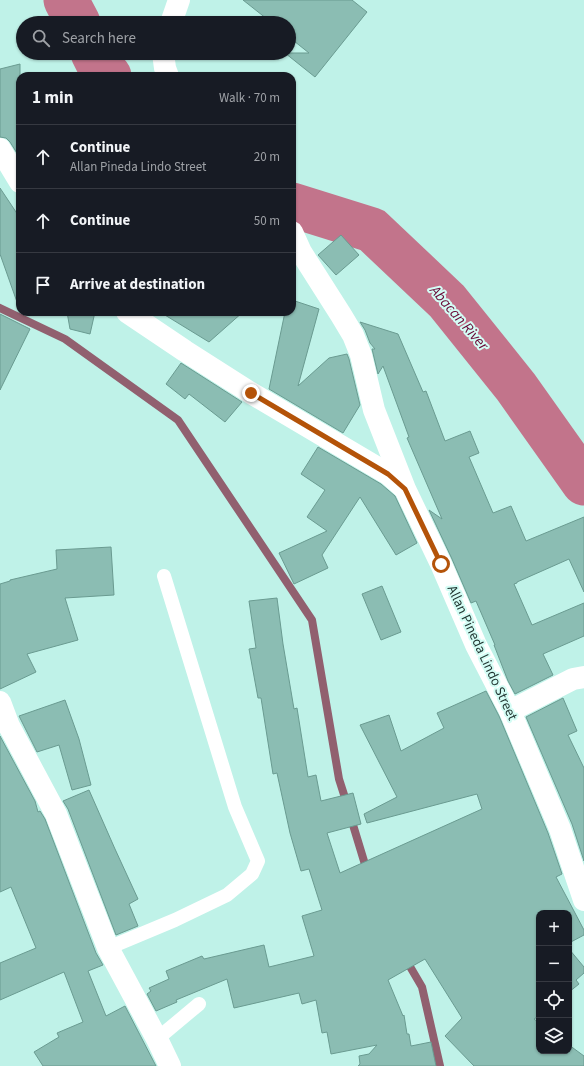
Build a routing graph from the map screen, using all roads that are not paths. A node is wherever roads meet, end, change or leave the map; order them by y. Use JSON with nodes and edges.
{"nodes":[{"id":1,"x":179,"y":0,"type":"edge"},
{"id":2,"x":173,"y":16,"type":"edge"},
{"id":3,"x":164,"y":60,"type":"edge"},
{"id":4,"x":166,"y":72,"type":"edge"},
{"id":5,"x":0,"y":149,"type":"edge"},
{"id":6,"x":16,"y":175,"type":"edge"},
{"id":7,"x":296,"y":240,"type":"edge"},
{"id":8,"x":133,"y":316,"type":"edge"},
{"id":9,"x":405,"y":489,"type":"junction"},
{"id":10,"x":164,"y":576,"type":"dead end"},
{"id":11,"x":584,"y":677,"type":"edge"},
{"id":12,"x":0,"y":702,"type":"edge"},
{"id":13,"x":510,"y":711,"type":"junction"},
{"id":14,"x":584,"y":900,"type":"edge"},
{"id":15,"x":108,"y":948,"type":"junction"},
{"id":16,"x":199,"y":1004,"type":"dead end"},
{"id":17,"x":157,"y":1039,"type":"junction"},
{"id":18,"x":170,"y":1066,"type":"edge"}],
"edges":[{"from":1,"to":2,"type":"street"},
{"from":3,"to":4,"type":"street"},
{"from":5,"to":6,"type":"street"},
{"from":7,"to":9,"type":"street","name":"Allan Pineda Lindo Street"},
{"from":8,"to":9,"type":"street"},
{"from":9,"to":13,"type":"street","name":"Allan Pineda Lindo Street"},
{"from":10,"to":15,"type":"lane"},
{"from":11,"to":13,"type":"street"},
{"from":12,"to":15,"type":"street"},
{"from":13,"to":14,"type":"street","name":"Allan Pineda Lindo Street"},
{"from":15,"to":17,"type":"street"},
{"from":16,"to":17,"type":"lane"},
{"from":17,"to":18,"type":"street"}]}
